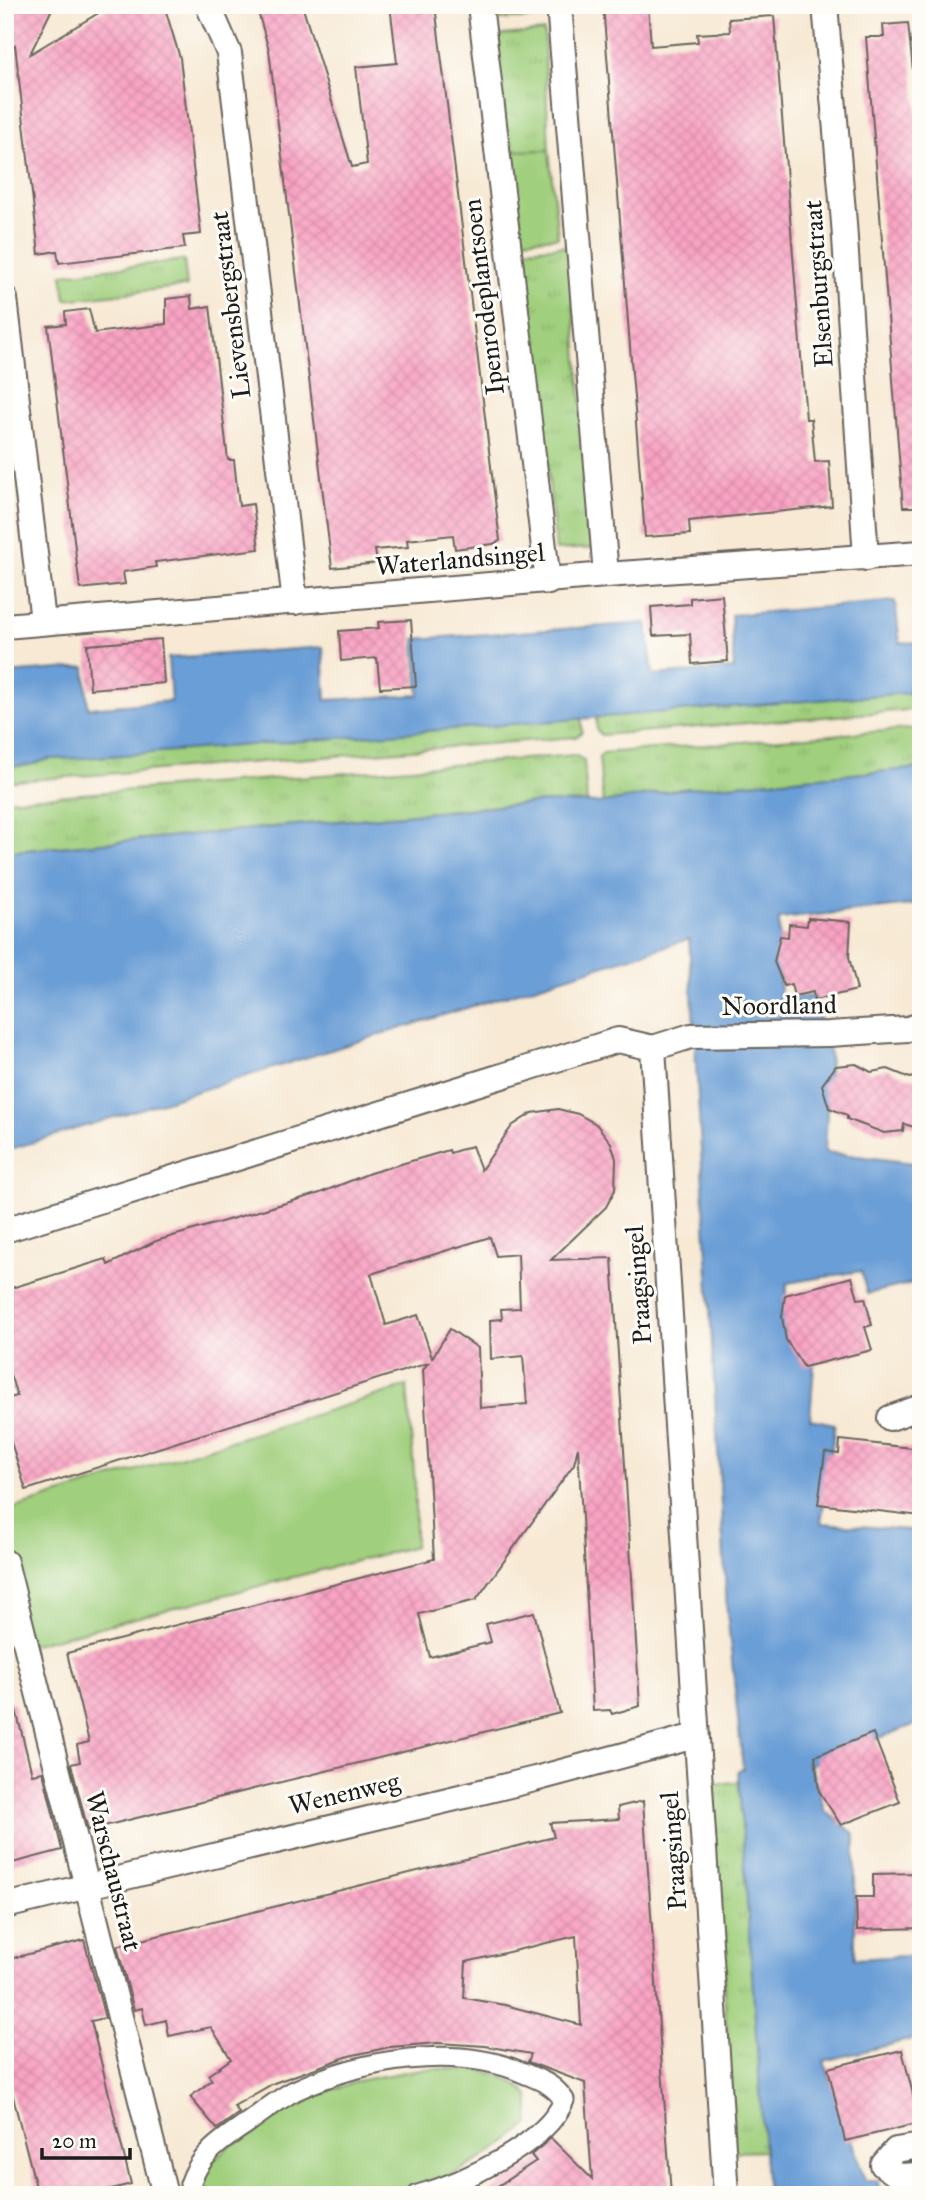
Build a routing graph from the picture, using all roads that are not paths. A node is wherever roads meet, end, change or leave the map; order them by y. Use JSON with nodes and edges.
{"nodes":[{"id":1,"x":208,"y":5,"type":"edge"},
{"id":2,"x":480,"y":5,"type":"edge"},
{"id":3,"x":559,"y":5,"type":"edge"},
{"id":4,"x":825,"y":5,"type":"edge"},
{"id":5,"x":5,"y":299,"type":"edge"},
{"id":6,"x":921,"y":554,"type":"edge"},
{"id":7,"x":866,"y":558,"type":"junction"},
{"id":8,"x":606,"y":575,"type":"junction"},
{"id":9,"x":548,"y":582,"type":"junction"},
{"id":10,"x":295,"y":602,"type":"junction"},
{"id":11,"x":43,"y":621,"type":"junction"},
{"id":12,"x":5,"y":626,"type":"edge"},
{"id":13,"x":916,"y":1029,"type":"edge"},
{"id":14,"x":653,"y":1048,"type":"junction"},
{"id":15,"x":5,"y":1230,"type":"edge"},
{"id":16,"x":921,"y":1407,"type":"edge"},
{"id":17,"x":921,"y":1424,"type":"edge"},
{"id":18,"x":5,"y":1563,"type":"edge"},
{"id":19,"x":695,"y":1736,"type":"junction"},
{"id":20,"x":87,"y":1886,"type":"junction"},
{"id":21,"x":5,"y":1906,"type":"edge"},
{"id":22,"x":921,"y":2146,"type":"edge"},
{"id":23,"x":921,"y":2175,"type":"edge"},
{"id":24,"x":195,"y":2190,"type":"edge"},
{"id":25,"x":159,"y":2194,"type":"edge"},
{"id":26,"x":418,"y":2195,"type":"edge"},
{"id":27,"x":726,"y":2195,"type":"edge"}],
"edges":[{"from":1,"to":10,"type":"street","name":"Lievensbergstraat"},
{"from":2,"to":9,"type":"street","name":"Ipenrodeplantsoen"},
{"from":3,"to":8,"type":"street"},
{"from":4,"to":7,"type":"street","name":"Elsenburgstraat"},
{"from":5,"to":11,"type":"street"},
{"from":6,"to":7,"type":"street","name":"Waterlandsingel"},
{"from":7,"to":8,"type":"street","name":"Waterlandsingel"},
{"from":8,"to":9,"type":"street","name":"Waterlandsingel"},
{"from":9,"to":10,"type":"street","name":"Waterlandsingel"},
{"from":10,"to":11,"type":"street","name":"Waterlandsingel"},
{"from":11,"to":12,"type":"street","name":"Waterlandsingel"},
{"from":13,"to":14,"type":"street","name":"Noordland"},
{"from":14,"to":15,"type":"street"},
{"from":14,"to":19,"type":"street","name":"Praagsingel"},
{"from":16,"to":17,"type":"street"},
{"from":18,"to":20,"type":"street","name":"Warschaustraat"},
{"from":19,"to":20,"type":"street","name":"Wenenweg"},
{"from":19,"to":27,"type":"street","name":"Praagsingel"},
{"from":20,"to":21,"type":"street","name":"Wenenweg"},
{"from":20,"to":25,"type":"street","name":"Warschaustraat"},
{"from":22,"to":23,"type":"street"},
{"from":24,"to":25,"type":"street"},
{"from":24,"to":26,"type":"street"}]}
